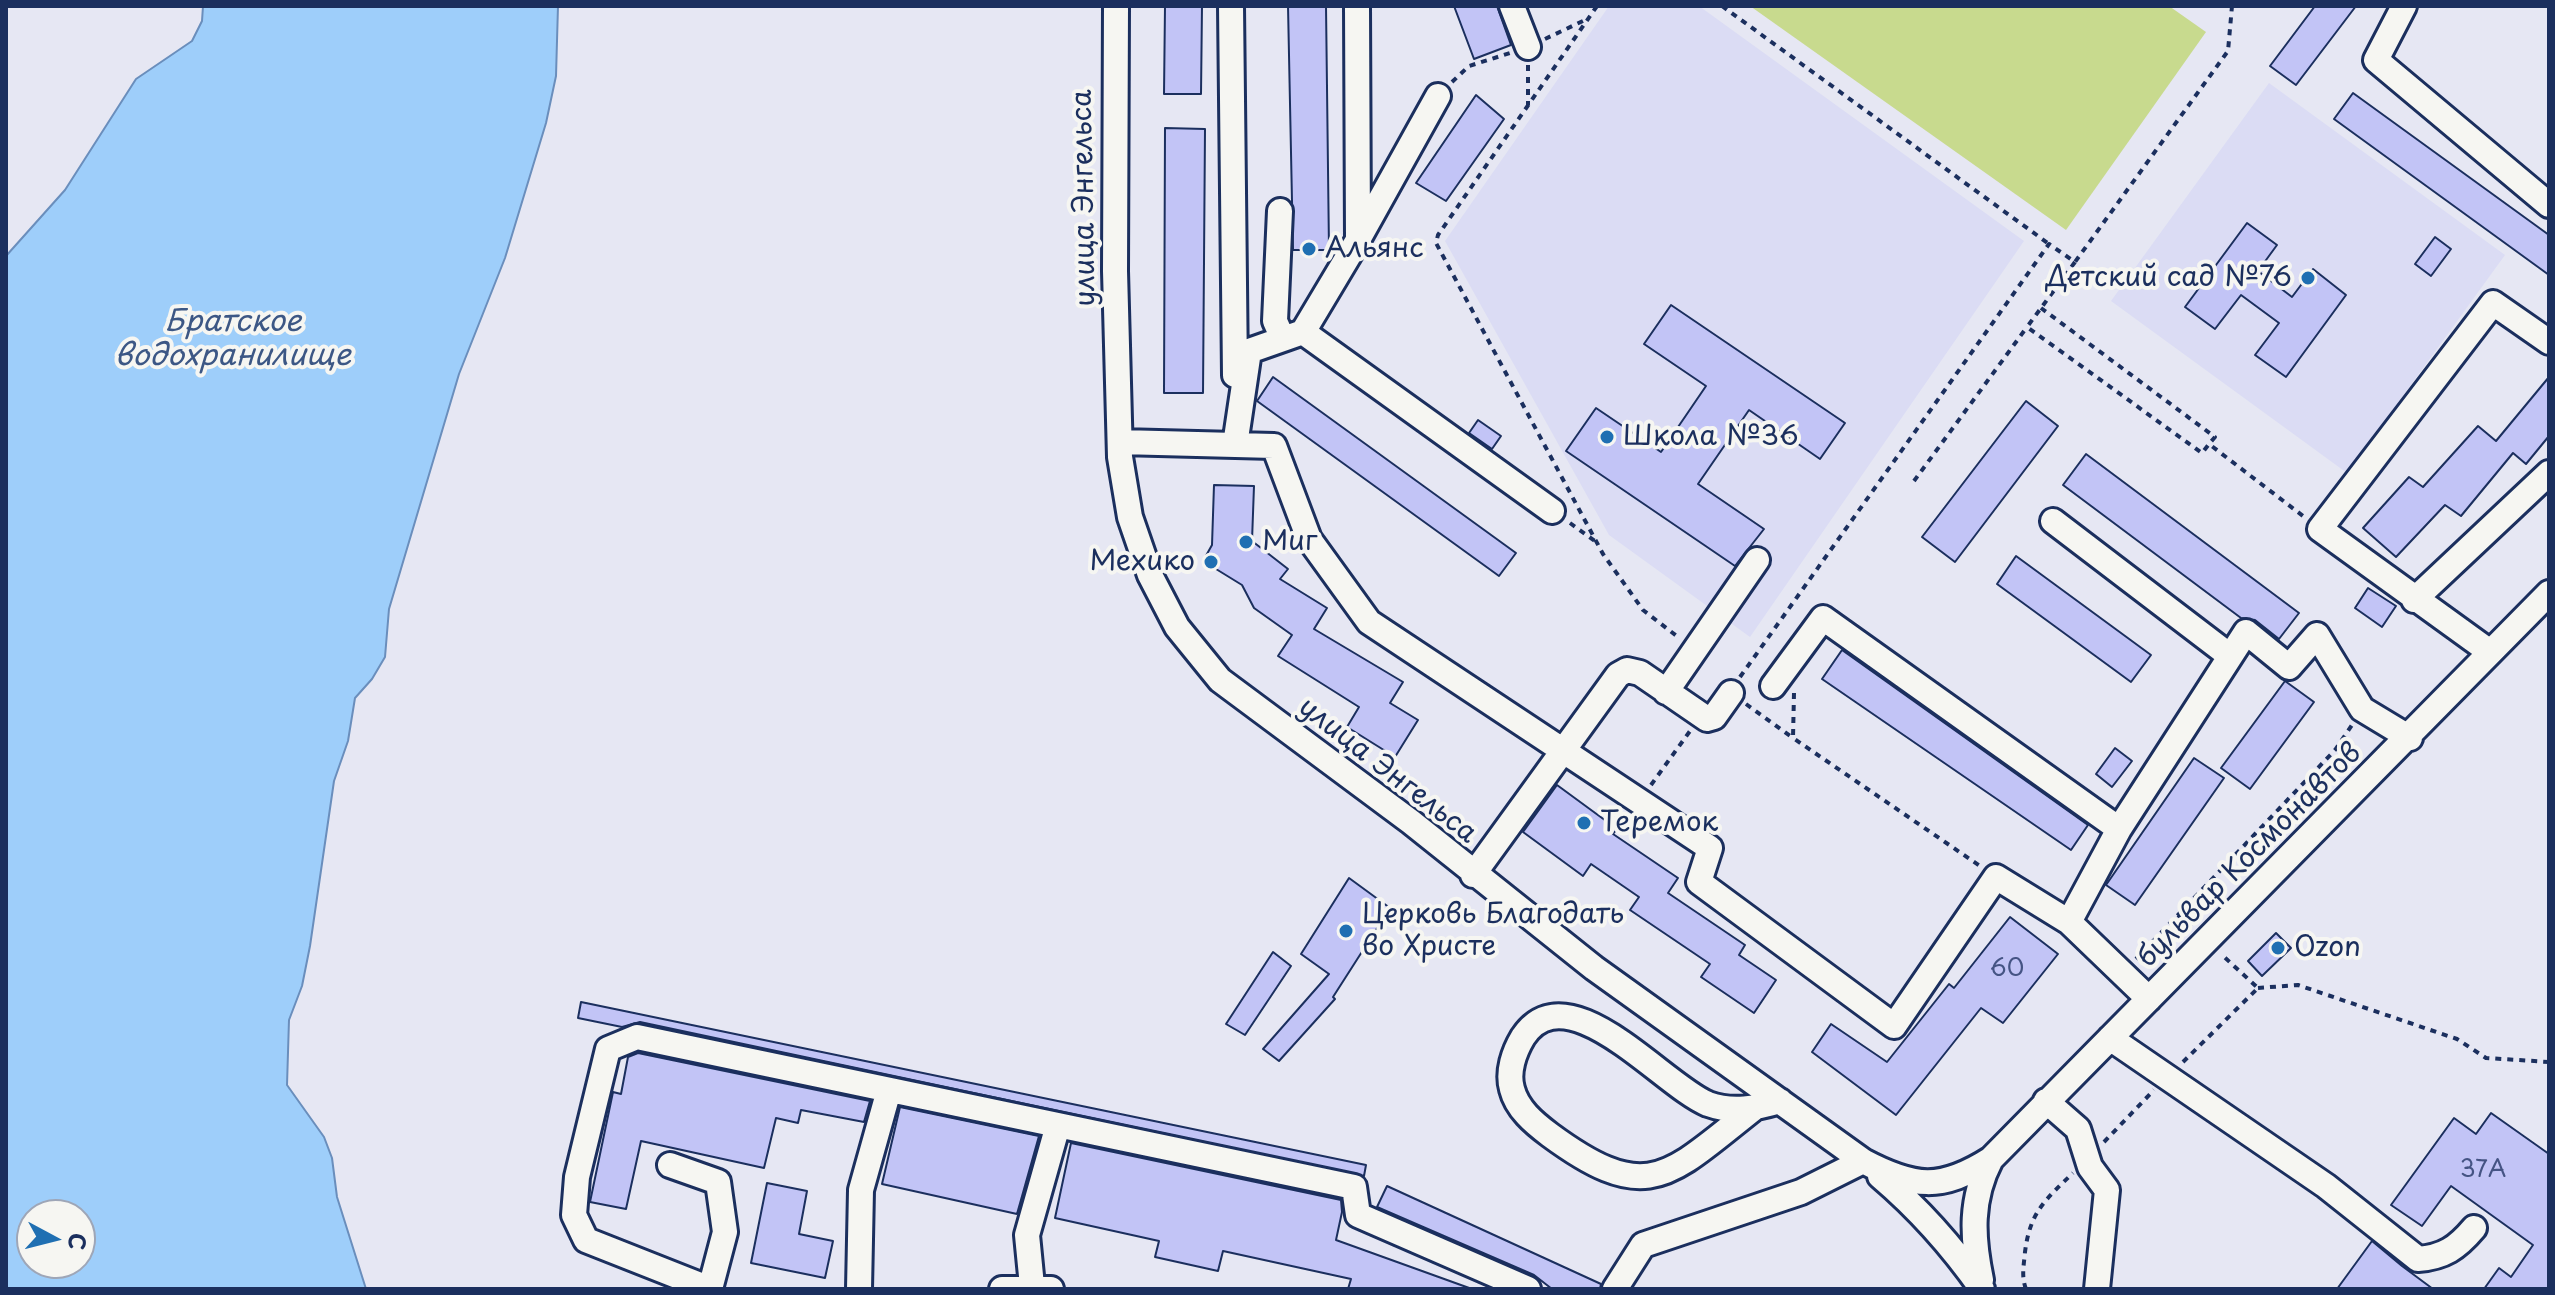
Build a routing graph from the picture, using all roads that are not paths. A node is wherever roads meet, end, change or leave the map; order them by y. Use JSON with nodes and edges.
{"nodes":[{"id":1,"x":1116,"y":6,"type":"edge"},
{"id":2,"x":1231,"y":6,"type":"edge"},
{"id":3,"x":1357,"y":6,"type":"edge"},
{"id":4,"x":1512,"y":6,"type":"edge"},
{"id":5,"x":2404,"y":6,"type":"edge"},
{"id":6,"x":1528,"y":47,"type":"road end"},
{"id":7,"x":1438,"y":96,"type":"road end"},
{"id":8,"x":2549,"y":205,"type":"edge"},
{"id":9,"x":1280,"y":211,"type":"dead end"},
{"id":10,"x":1358,"y":240,"type":"junction"},
{"id":11,"x":1293,"y":335,"type":"junction"},
{"id":12,"x":2549,"y":342,"type":"edge"},
{"id":13,"x":1120,"y":442,"type":"junction"},
{"id":14,"x":1235,"y":445,"type":"junction"},
{"id":15,"x":2549,"y":473,"type":"edge"},
{"id":16,"x":1552,"y":511,"type":"road end"},
{"id":17,"x":2053,"y":521,"type":"dead end"},
{"id":18,"x":1757,"y":560,"type":"dead end"},
{"id":19,"x":2549,"y":593,"type":"edge"},
{"id":20,"x":2414,"y":600,"type":"junction"},
{"id":21,"x":2490,"y":652,"type":"junction"},
{"id":22,"x":2230,"y":656,"type":"junction"},
{"id":23,"x":1773,"y":686,"type":"road end"},
{"id":24,"x":1666,"y":692,"type":"junction"},
{"id":25,"x":1731,"y":693,"type":"road end"},
{"id":26,"x":2410,"y":738,"type":"junction"},
{"id":27,"x":1563,"y":750,"type":"junction"},
{"id":28,"x":2119,"y":829,"type":"junction"},
{"id":29,"x":1473,"y":875,"type":"junction"},
{"id":30,"x":2069,"y":922,"type":"junction"},
{"id":31,"x":2149,"y":999,"type":"junction"},
{"id":32,"x":2110,"y":1038,"type":"junction"},
{"id":33,"x":889,"y":1090,"type":"junction"},
{"id":34,"x":1780,"y":1101,"type":"junction"},
{"id":35,"x":2046,"y":1101,"type":"junction"},
{"id":36,"x":1753,"y":1109,"type":"junction"},
{"id":37,"x":1058,"y":1125,"type":"junction"},
{"id":38,"x":1991,"y":1159,"type":"junction"},
{"id":39,"x":1863,"y":1161,"type":"junction"},
{"id":40,"x":670,"y":1165,"type":"dead end"},
{"id":41,"x":2474,"y":1228,"type":"dead end"},
{"id":42,"x":1041,"y":1288,"type":"edge"},
{"id":43,"x":710,"y":1289,"type":"edge"},
{"id":44,"x":859,"y":1289,"type":"edge"},
{"id":45,"x":1002,"y":1289,"type":"edge"},
{"id":46,"x":1528,"y":1289,"type":"edge"},
{"id":47,"x":1615,"y":1289,"type":"edge"},
{"id":48,"x":1982,"y":1289,"type":"edge"},
{"id":49,"x":2097,"y":1289,"type":"edge"}],
"edges":[{"from":1,"to":13,"type":"street","name":"улица Энгельса"},
{"from":2,"to":14,"type":"street"},
{"from":3,"to":10,"type":"street"},
{"from":4,"to":6,"type":"street"},
{"from":5,"to":8,"type":"street"},
{"from":7,"to":10,"type":"street"},
{"from":9,"to":11,"type":"street"},
{"from":10,"to":11,"type":"street"},
{"from":11,"to":14,"type":"street"},
{"from":11,"to":16,"type":"street"},
{"from":12,"to":20,"type":"street"},
{"from":13,"to":14,"type":"street"},
{"from":13,"to":29,"type":"street","name":"улица Энгельса"},
{"from":14,"to":27,"type":"street"},
{"from":15,"to":20,"type":"street"},
{"from":17,"to":22,"type":"street"},
{"from":18,"to":24,"type":"street"},
{"from":19,"to":21,"type":"street","name":"бульвар Космонавтов"},
{"from":20,"to":21,"type":"street"},
{"from":21,"to":26,"type":"street","name":"бульвар Космонавтов"},
{"from":22,"to":26,"type":"street"},
{"from":22,"to":28,"type":"street"},
{"from":23,"to":28,"type":"street"},
{"from":24,"to":25,"type":"street"},
{"from":24,"to":27,"type":"street"},
{"from":26,"to":31,"type":"street","name":"бульвар Космонавтов"},
{"from":27,"to":29,"type":"street"},
{"from":27,"to":30,"type":"street"},
{"from":28,"to":30,"type":"street"},
{"from":29,"to":34,"type":"street","name":"улица Энгельса"},
{"from":30,"to":31,"type":"street"},
{"from":31,"to":32,"type":"street","name":"бульвар Космонавтов"},
{"from":32,"to":35,"type":"street","name":"бульвар Космонавтов"},
{"from":32,"to":41,"type":"street"},
{"from":33,"to":37,"type":"street"},
{"from":33,"to":43,"type":"street"},
{"from":33,"to":44,"type":"street"},
{"from":34,"to":36,"type":"street"},
{"from":34,"to":39,"type":"street","name":"улица Энгельса"},
{"from":35,"to":38,"type":"street","name":"бульвар Космонавтов"},
{"from":35,"to":49,"type":"street"},
{"from":36,"to":36,"type":"street"},
{"from":37,"to":42,"type":"street"},
{"from":37,"to":46,"type":"street"},
{"from":38,"to":39,"type":"street","name":"улица Энгельса"},
{"from":38,"to":48,"type":"street"},
{"from":39,"to":47,"type":"street"},
{"from":39,"to":48,"type":"street"},
{"from":40,"to":43,"type":"street"},
{"from":42,"to":45,"type":"street"}]}
